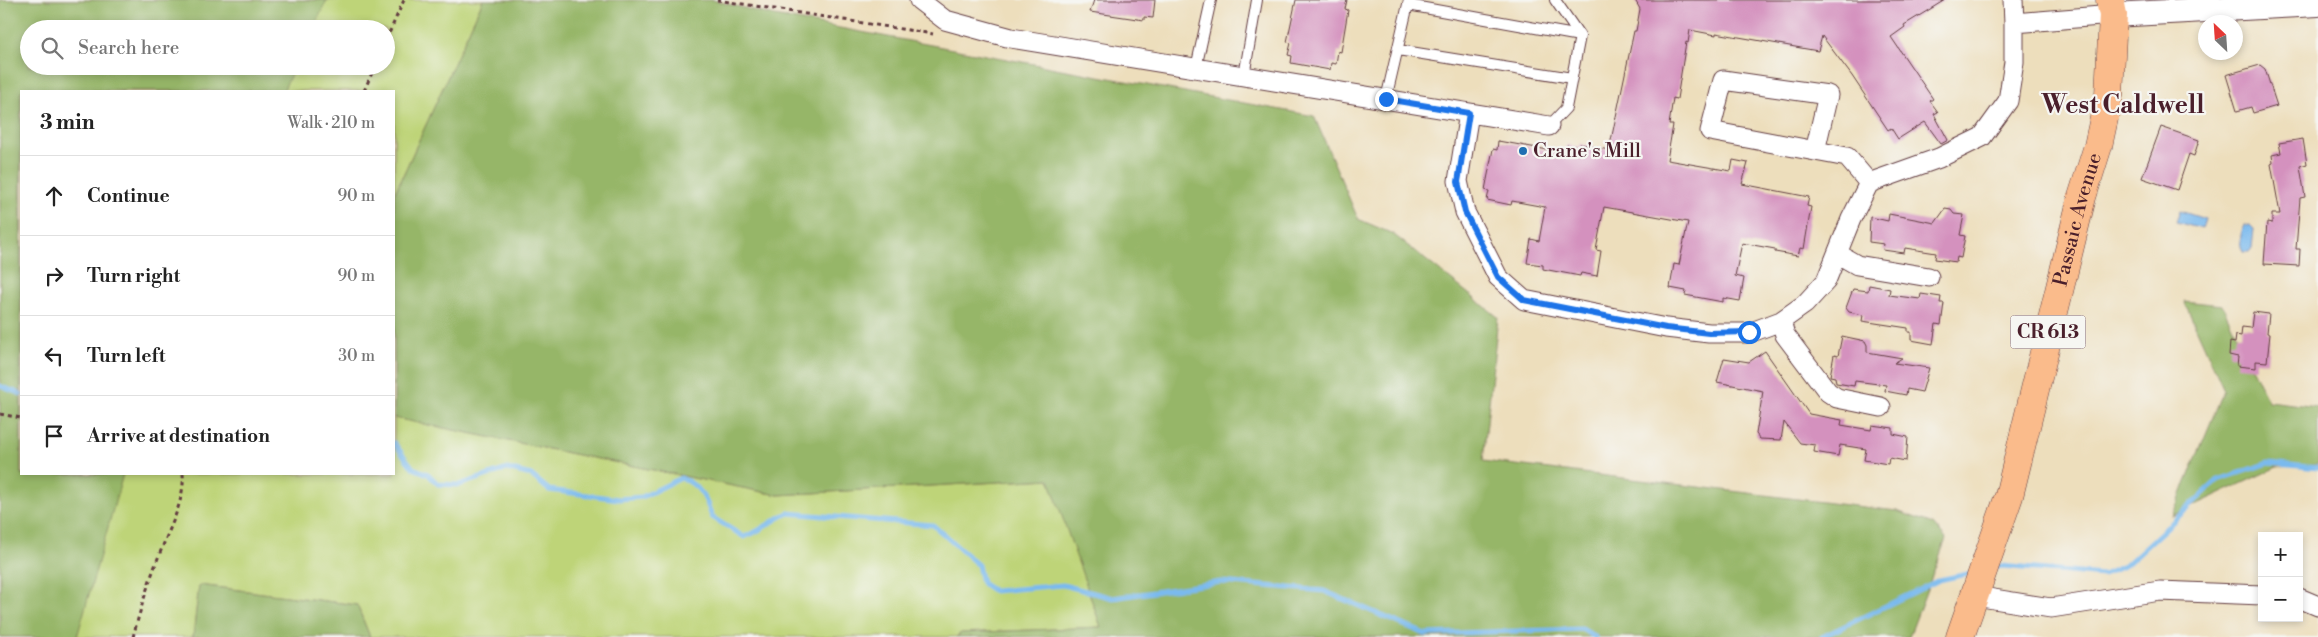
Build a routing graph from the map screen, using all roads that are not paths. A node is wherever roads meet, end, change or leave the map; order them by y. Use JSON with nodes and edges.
{"nodes":[{"id":1,"x":1211,"y":0,"type":"edge"},
{"id":2,"x":1257,"y":0,"type":"edge"},
{"id":3,"x":1555,"y":0,"type":"edge"},
{"id":4,"x":2012,"y":0,"type":"edge"},
{"id":5,"x":1409,"y":2,"type":"edge"},
{"id":6,"x":2318,"y":4,"type":"edge"},
{"id":7,"x":2112,"y":7,"type":"edge"},
{"id":8,"x":933,"y":8,"type":"edge"},
{"id":9,"x":2014,"y":23,"type":"junction"},
{"id":10,"x":1580,"y":36,"type":"junction"},
{"id":11,"x":1398,"y":50,"type":"junction"},
{"id":12,"x":1196,"y":68,"type":"junction"},
{"id":13,"x":1244,"y":76,"type":"junction"},
{"id":14,"x":1572,"y":78,"type":"junction"},
{"id":15,"x":1386,"y":99,"type":"junction"},
{"id":16,"x":1469,"y":113,"type":"junction"},
{"id":17,"x":1548,"y":126,"type":"joint"},
{"id":18,"x":1816,"y":151,"type":"junction"},
{"id":19,"x":1869,"y":183,"type":"junction"},
{"id":20,"x":1838,"y":254,"type":"junction"},
{"id":21,"x":1929,"y":277,"type":"dead end"},
{"id":22,"x":1781,"y":321,"type":"junction"},
{"id":23,"x":1881,"y":407,"type":"dead end"},
{"id":24,"x":1978,"y":588,"type":"junction"},
{"id":25,"x":2258,"y":595,"type":"edge"},
{"id":26,"x":2303,"y":600,"type":"edge"},
{"id":27,"x":2318,"y":606,"type":"edge"},
{"id":28,"x":1960,"y":637,"type":"edge"}],
"edges":[{"from":1,"to":12,"type":"lane"},
{"from":2,"to":13,"type":"lane"},
{"from":3,"to":10,"type":"lane"},
{"from":4,"to":9,"type":"street"},
{"from":5,"to":10,"type":"lane"},
{"from":5,"to":11,"type":"lane"},
{"from":6,"to":7,"type":"street"},
{"from":7,"to":9,"type":"street"},
{"from":7,"to":24,"type":"main road","name":"Passaic Avenue","number":"CR 613"},
{"from":8,"to":12,"type":"street"},
{"from":9,"to":19,"type":"street"},
{"from":10,"to":14,"type":"lane"},
{"from":11,"to":14,"type":"lane"},
{"from":11,"to":15,"type":"lane"},
{"from":12,"to":13,"type":"street"},
{"from":13,"to":15,"type":"street"},
{"from":14,"to":17,"type":"lane"},
{"from":15,"to":16,"type":"street"},
{"from":16,"to":17,"type":"street"},
{"from":16,"to":22,"type":"street"},
{"from":18,"to":18,"type":"street"},
{"from":18,"to":19,"type":"street"},
{"from":19,"to":20,"type":"street"},
{"from":20,"to":21,"type":"street"},
{"from":20,"to":22,"type":"street"},
{"from":22,"to":23,"type":"street"},
{"from":24,"to":25,"type":"street"},
{"from":24,"to":28,"type":"main road","name":"Passaic Avenue","number":"CR 613"},
{"from":26,"to":27,"type":"street"}]}
